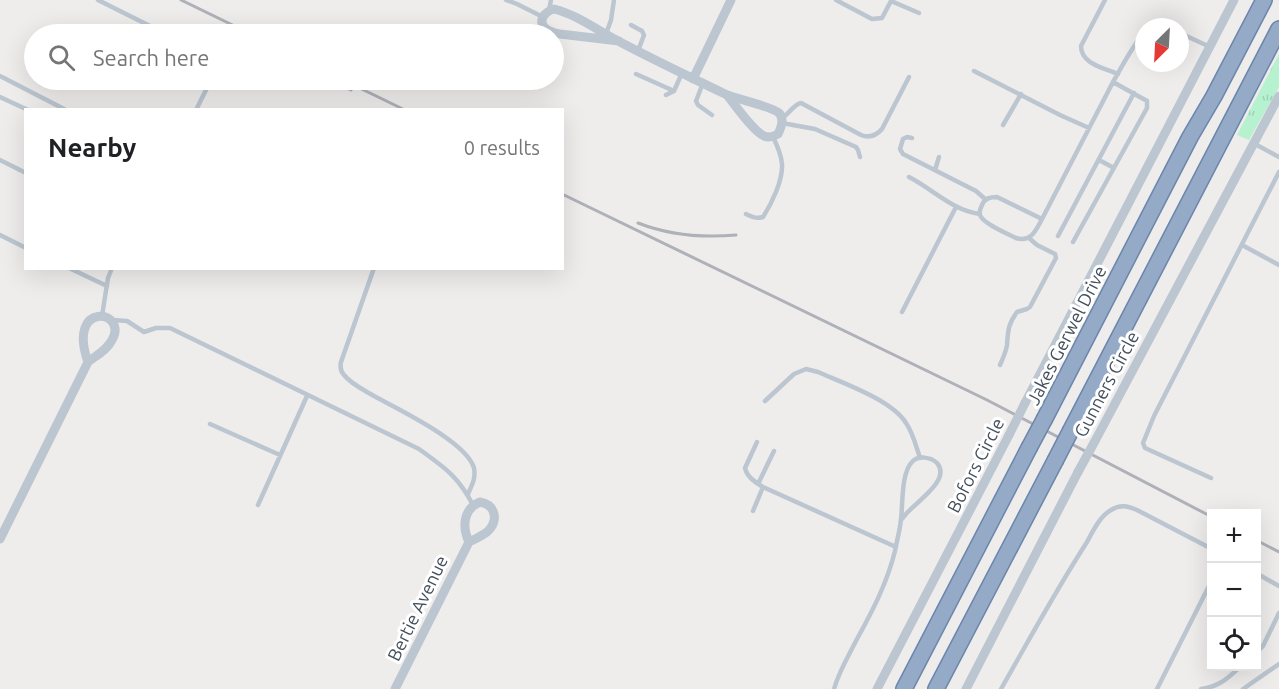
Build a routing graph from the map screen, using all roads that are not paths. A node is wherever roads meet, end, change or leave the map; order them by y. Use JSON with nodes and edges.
{"nodes":[{"id":1,"x":98,"y":0,"type":"edge"},
{"id":2,"x":506,"y":0,"type":"edge"},
{"id":3,"x":551,"y":0,"type":"edge"},
{"id":4,"x":614,"y":0,"type":"edge"},
{"id":5,"x":731,"y":0,"type":"edge"},
{"id":6,"x":836,"y":0,"type":"edge"},
{"id":7,"x":891,"y":0,"type":"edge"},
{"id":8,"x":1105,"y":0,"type":"edge"},
{"id":9,"x":1234,"y":0,"type":"edge"},
{"id":10,"x":1264,"y":0,"type":"edge"},
{"id":11,"x":919,"y":13,"type":"dead end"},
{"id":12,"x":546,"y":14,"type":"junction"},
{"id":13,"x":146,"y":24,"type":"edge"},
{"id":14,"x":543,"y":24,"type":"edge"},
{"id":15,"x":631,"y":25,"type":"dead end"},
{"id":16,"x":1279,"y":29,"type":"edge"},
{"id":17,"x":564,"y":34,"type":"edge"},
{"id":18,"x":606,"y":34,"type":"junction"},
{"id":19,"x":1189,"y":37,"type":"edge"},
{"id":20,"x":619,"y":41,"type":"junction"},
{"id":21,"x":1135,"y":46,"type":"edge"},
{"id":22,"x":1210,"y":47,"type":"junction"},
{"id":23,"x":638,"y":51,"type":"junction"},
{"id":24,"x":974,"y":71,"type":"dead end"},
{"id":25,"x":682,"y":73,"type":"junction"},
{"id":26,"x":636,"y":74,"type":"dead end"},
{"id":27,"x":1118,"y":74,"type":"junction"},
{"id":28,"x":0,"y":76,"type":"edge"},
{"id":29,"x":909,"y":77,"type":"dead end"},
{"id":30,"x":693,"y":79,"type":"junction"},
{"id":31,"x":1113,"y":82,"type":"junction"},
{"id":32,"x":703,"y":83,"type":"junction"},
{"id":33,"x":24,"y":88,"type":"edge"},
{"id":34,"x":27,"y":90,"type":"edge"},
{"id":35,"x":206,"y":90,"type":"edge"},
{"id":36,"x":674,"y":91,"type":"junction"},
{"id":37,"x":1134,"y":93,"type":"junction"},
{"id":38,"x":1021,"y":94,"type":"junction"},
{"id":39,"x":666,"y":95,"type":"dead end"},
{"id":40,"x":727,"y":95,"type":"junction"},
{"id":41,"x":1279,"y":96,"type":"edge"},
{"id":42,"x":0,"y":97,"type":"edge"},
{"id":43,"x":24,"y":108,"type":"edge"},
{"id":44,"x":62,"y":108,"type":"edge"},
{"id":45,"x":197,"y":108,"type":"edge"},
{"id":46,"x":712,"y":115,"type":"dead end"},
{"id":47,"x":782,"y":121,"type":"junction"},
{"id":48,"x":1003,"y":125,"type":"dead end"},
{"id":49,"x":1089,"y":128,"type":"junction"},
{"id":50,"x":773,"y":136,"type":"junction"},
{"id":51,"x":912,"y":138,"type":"dead end"},
{"id":52,"x":1253,"y":143,"type":"junction"},
{"id":53,"x":860,"y":157,"type":"dead end"},
{"id":54,"x":939,"y":157,"type":"dead end"},
{"id":55,"x":1279,"y":157,"type":"edge"},
{"id":56,"x":0,"y":160,"type":"edge"},
{"id":57,"x":1099,"y":160,"type":"junction"},
{"id":58,"x":1114,"y":168,"type":"junction"},
{"id":59,"x":935,"y":170,"type":"junction"},
{"id":60,"x":24,"y":172,"type":"edge"},
{"id":61,"x":1279,"y":172,"type":"edge"},
{"id":62,"x":909,"y":177,"type":"dead end"},
{"id":63,"x":985,"y":199,"type":"junction"},
{"id":64,"x":956,"y":207,"type":"junction"},
{"id":65,"x":746,"y":214,"type":"dead end"},
{"id":66,"x":980,"y":214,"type":"junction"},
{"id":67,"x":1042,"y":219,"type":"junction"},
{"id":68,"x":0,"y":235,"type":"edge"},
{"id":69,"x":1058,"y":236,"type":"dead end"},
{"id":70,"x":1029,"y":238,"type":"junction"},
{"id":71,"x":1073,"y":242,"type":"dead end"},
{"id":72,"x":1242,"y":245,"type":"junction"},
{"id":73,"x":24,"y":247,"type":"edge"},
{"id":74,"x":1279,"y":265,"type":"edge"},
{"id":75,"x":73,"y":270,"type":"edge"},
{"id":76,"x":111,"y":270,"type":"edge"},
{"id":77,"x":373,"y":270,"type":"edge"},
{"id":78,"x":107,"y":286,"type":"junction"},
{"id":79,"x":902,"y":312,"type":"dead end"},
{"id":80,"x":107,"y":318,"type":"junction"},
{"id":81,"x":88,"y":362,"type":"junction"},
{"id":82,"x":1000,"y":364,"type":"dead end"},
{"id":83,"x":307,"y":396,"type":"junction"},
{"id":84,"x":765,"y":401,"type":"dead end"},
{"id":85,"x":210,"y":424,"type":"dead end"},
{"id":86,"x":757,"y":442,"type":"dead end"},
{"id":87,"x":774,"y":451,"type":"dead end"},
{"id":88,"x":280,"y":455,"type":"junction"},
{"id":89,"x":920,"y":458,"type":"junction"},
{"id":90,"x":1211,"y":478,"type":"dead end"},
{"id":91,"x":760,"y":486,"type":"junction"},
{"id":92,"x":468,"y":494,"type":"junction"},
{"id":93,"x":258,"y":505,"type":"dead end"},
{"id":94,"x":473,"y":505,"type":"junction"},
{"id":95,"x":753,"y":511,"type":"dead end"},
{"id":96,"x":901,"y":520,"type":"junction"},
{"id":97,"x":0,"y":539,"type":"edge"},
{"id":98,"x":469,"y":542,"type":"junction"},
{"id":99,"x":1207,"y":546,"type":"edge"},
{"id":100,"x":896,"y":547,"type":"junction"},
{"id":101,"x":1261,"y":575,"type":"edge"},
{"id":102,"x":1279,"y":586,"type":"edge"},
{"id":103,"x":1207,"y":590,"type":"edge"},
{"id":104,"x":1279,"y":613,"type":"edge"},
{"id":105,"x":1261,"y":648,"type":"edge"},
{"id":106,"x":1279,"y":664,"type":"edge"},
{"id":107,"x":1236,"y":671,"type":"edge"},
{"id":108,"x":395,"y":689,"type":"edge"},
{"id":109,"x":834,"y":689,"type":"edge"},
{"id":110,"x":877,"y":689,"type":"edge"},
{"id":111,"x":904,"y":689,"type":"edge"},
{"id":112,"x":936,"y":689,"type":"edge"},
{"id":113,"x":966,"y":689,"type":"edge"},
{"id":114,"x":1001,"y":689,"type":"edge"},
{"id":115,"x":1157,"y":689,"type":"edge"},
{"id":116,"x":1201,"y":689,"type":"edge"},
{"id":117,"x":1243,"y":689,"type":"edge"}],
"edges":[{"from":1,"to":13,"type":"lane"},
{"from":2,"to":12,"type":"lane"},
{"from":3,"to":12,"type":"lane"},
{"from":4,"to":18,"type":"lane"},
{"from":5,"to":30,"type":"street"},
{"from":6,"to":7,"type":"lane"},
{"from":7,"to":11,"type":"lane"},
{"from":8,"to":27,"type":"lane"},
{"from":9,"to":22,"type":"street","name":"Bofors Circle"},
{"from":10,"to":111,"type":"highway","name":"Jakes Gerwel Drive","bridge":true},
{"from":12,"to":14,"type":"street"},
{"from":12,"to":18,"type":"street"},
{"from":15,"to":23,"type":"lane"},
{"from":16,"to":112,"type":"highway","bridge":true},
{"from":17,"to":20,"type":"street"},
{"from":18,"to":20,"type":"street"},
{"from":19,"to":22,"type":"lane"},
{"from":20,"to":23,"type":"street"},
{"from":21,"to":27,"type":"lane"},
{"from":22,"to":110,"type":"street","name":"Bofors Circle","bridge":true},
{"from":23,"to":25,"type":"street"},
{"from":24,"to":38,"type":"lane"},
{"from":25,"to":30,"type":"street"},
{"from":25,"to":36,"type":"lane"},
{"from":26,"to":36,"type":"lane"},
{"from":27,"to":31,"type":"lane"},
{"from":28,"to":33,"type":"lane"},
{"from":29,"to":47,"type":"lane"},
{"from":30,"to":32,"type":"street"},
{"from":31,"to":37,"type":"lane"},
{"from":31,"to":49,"type":"lane"},
{"from":32,"to":40,"type":"street"},
{"from":32,"to":46,"type":"lane"},
{"from":34,"to":44,"type":"lane"},
{"from":35,"to":45,"type":"lane"},
{"from":36,"to":39,"type":"lane"},
{"from":37,"to":57,"type":"lane"},
{"from":37,"to":58,"type":"lane"},
{"from":38,"to":48,"type":"lane"},
{"from":38,"to":49,"type":"lane"},
{"from":40,"to":47,"type":"street"},
{"from":40,"to":50,"type":"street"},
{"from":41,"to":52,"type":"street","name":"Gunners Circle"},
{"from":42,"to":43,"type":"lane"},
{"from":47,"to":50,"type":"street"},
{"from":47,"to":53,"type":"lane"},
{"from":49,"to":67,"type":"lane"},
{"from":50,"to":65,"type":"lane"},
{"from":51,"to":59,"type":"lane"},
{"from":52,"to":55,"type":"lane"},
{"from":52,"to":113,"type":"street","name":"Gunners Circle","bridge":true},
{"from":54,"to":59,"type":"lane"},
{"from":56,"to":60,"type":"lane"},
{"from":57,"to":58,"type":"lane"},
{"from":57,"to":69,"type":"lane"},
{"from":58,"to":71,"type":"lane"},
{"from":59,"to":63,"type":"lane"},
{"from":61,"to":72,"type":"lane"},
{"from":62,"to":64,"type":"lane"},
{"from":63,"to":66,"type":"lane"},
{"from":63,"to":67,"type":"lane"},
{"from":64,"to":66,"type":"lane"},
{"from":64,"to":79,"type":"lane"},
{"from":66,"to":70,"type":"lane"},
{"from":67,"to":70,"type":"lane"},
{"from":68,"to":73,"type":"lane"},
{"from":70,"to":82,"type":"lane"},
{"from":72,"to":74,"type":"lane"},
{"from":72,"to":90,"type":"lane"},
{"from":75,"to":78,"type":"lane"},
{"from":76,"to":78,"type":"lane"},
{"from":77,"to":92,"type":"lane"},
{"from":78,"to":80,"type":"lane"},
{"from":80,"to":81,"type":"street"},
{"from":80,"to":81,"type":"street"},
{"from":80,"to":83,"type":"lane"},
{"from":81,"to":97,"type":"street"},
{"from":83,"to":88,"type":"lane"},
{"from":83,"to":92,"type":"lane"},
{"from":84,"to":89,"type":"lane"},
{"from":85,"to":88,"type":"lane"},
{"from":86,"to":91,"type":"lane"},
{"from":87,"to":91,"type":"lane"},
{"from":88,"to":93,"type":"lane"},
{"from":89,"to":96,"type":"lane"},
{"from":89,"to":96,"type":"lane","name":"Bofors Circle"},
{"from":91,"to":95,"type":"lane"},
{"from":91,"to":100,"type":"lane"},
{"from":92,"to":94,"type":"lane"},
{"from":94,"to":98,"type":"street"},
{"from":94,"to":98,"type":"street"},
{"from":96,"to":100,"type":"lane"},
{"from":98,"to":108,"type":"street","name":"Bertie Avenue"},
{"from":99,"to":114,"type":"lane"},
{"from":100,"to":109,"type":"lane"},
{"from":101,"to":102,"type":"lane"},
{"from":103,"to":115,"type":"lane"},
{"from":104,"to":105,"type":"lane"},
{"from":106,"to":117,"type":"lane"},
{"from":107,"to":116,"type":"lane"}]}
